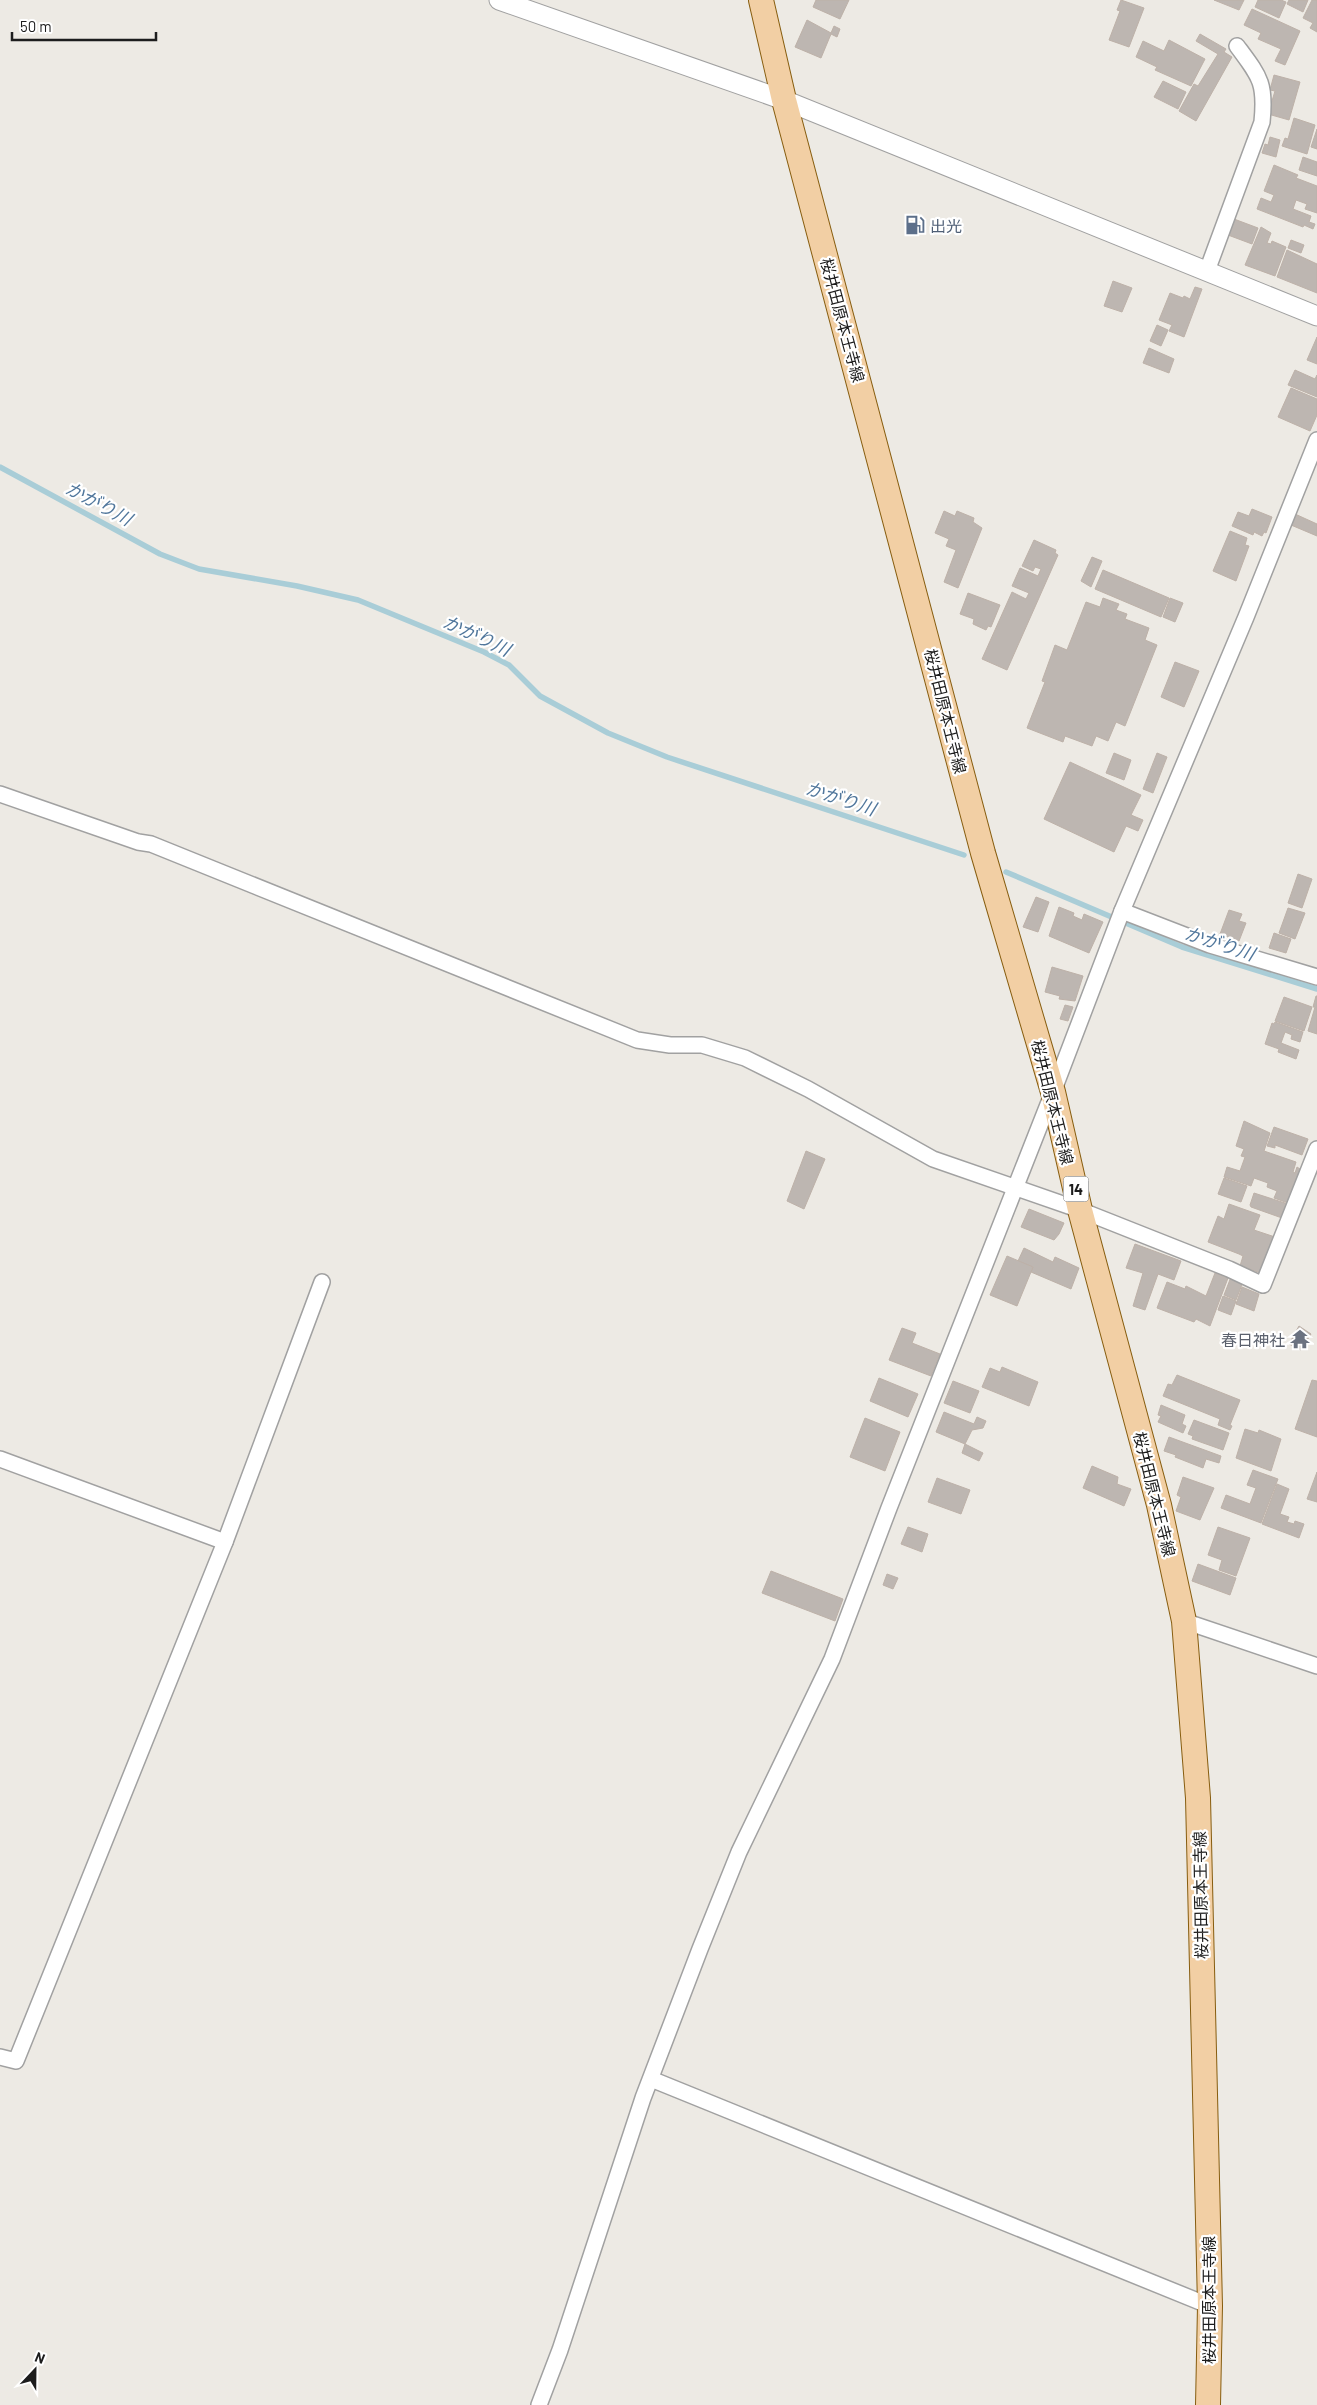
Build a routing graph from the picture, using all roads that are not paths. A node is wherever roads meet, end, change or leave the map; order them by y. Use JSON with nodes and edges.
{"nodes":[{"id":1,"x":499,"y":0,"type":"edge"},
{"id":2,"x":760,"y":0,"type":"edge"},
{"id":3,"x":1237,"y":46,"type":"dead end"},
{"id":4,"x":784,"y":100,"type":"junction"},
{"id":5,"x":1207,"y":271,"type":"junction"},
{"id":6,"x":1317,"y":316,"type":"edge"},
{"id":7,"x":1317,"y":440,"type":"edge"},
{"id":8,"x":0,"y":794,"type":"edge"},
{"id":9,"x":1122,"y":911,"type":"junction"},
{"id":10,"x":1317,"y":977,"type":"edge"},
{"id":11,"x":1053,"y":1092,"type":"junction"},
{"id":12,"x":1317,"y":1149,"type":"edge"},
{"id":13,"x":1015,"y":1186,"type":"junction"},
{"id":14,"x":1080,"y":1210,"type":"junction"},
{"id":15,"x":322,"y":1282,"type":"dead end"},
{"id":16,"x":0,"y":1459,"type":"edge"},
{"id":17,"x":225,"y":1542,"type":"junction"},
{"id":18,"x":1184,"y":1621,"type":"junction"},
{"id":19,"x":1317,"y":1666,"type":"edge"},
{"id":20,"x":0,"y":2057,"type":"edge"},
{"id":21,"x":651,"y":2079,"type":"junction"},
{"id":22,"x":1210,"y":2306,"type":"junction"},
{"id":23,"x":539,"y":2405,"type":"edge"},
{"id":24,"x":1208,"y":2405,"type":"edge"}],
"edges":[{"from":1,"to":4,"type":"street"},
{"from":2,"to":4,"type":"main road","name":"桜井田原本王寺線","number":"14"},
{"from":3,"to":5,"type":"street"},
{"from":4,"to":5,"type":"street"},
{"from":4,"to":11,"type":"main road","name":"桜井田原本王寺線","number":"14"},
{"from":5,"to":6,"type":"street"},
{"from":7,"to":9,"type":"street"},
{"from":8,"to":13,"type":"street"},
{"from":9,"to":10,"type":"street"},
{"from":9,"to":11,"type":"street"},
{"from":11,"to":13,"type":"street"},
{"from":11,"to":14,"type":"main road","name":"桜井田原本王寺線","number":"14"},
{"from":12,"to":14,"type":"street"},
{"from":13,"to":14,"type":"street"},
{"from":13,"to":21,"type":"street"},
{"from":14,"to":18,"type":"main road","name":"桜井田原本王寺線","number":"14"},
{"from":15,"to":17,"type":"street"},
{"from":16,"to":17,"type":"street"},
{"from":17,"to":20,"type":"street"},
{"from":18,"to":19,"type":"street"},
{"from":18,"to":22,"type":"main road","name":"桜井田原本王寺線","number":"14"},
{"from":21,"to":22,"type":"street"},
{"from":21,"to":23,"type":"street"},
{"from":22,"to":24,"type":"main road","name":"桜井田原本王寺線","number":"14"}]}
